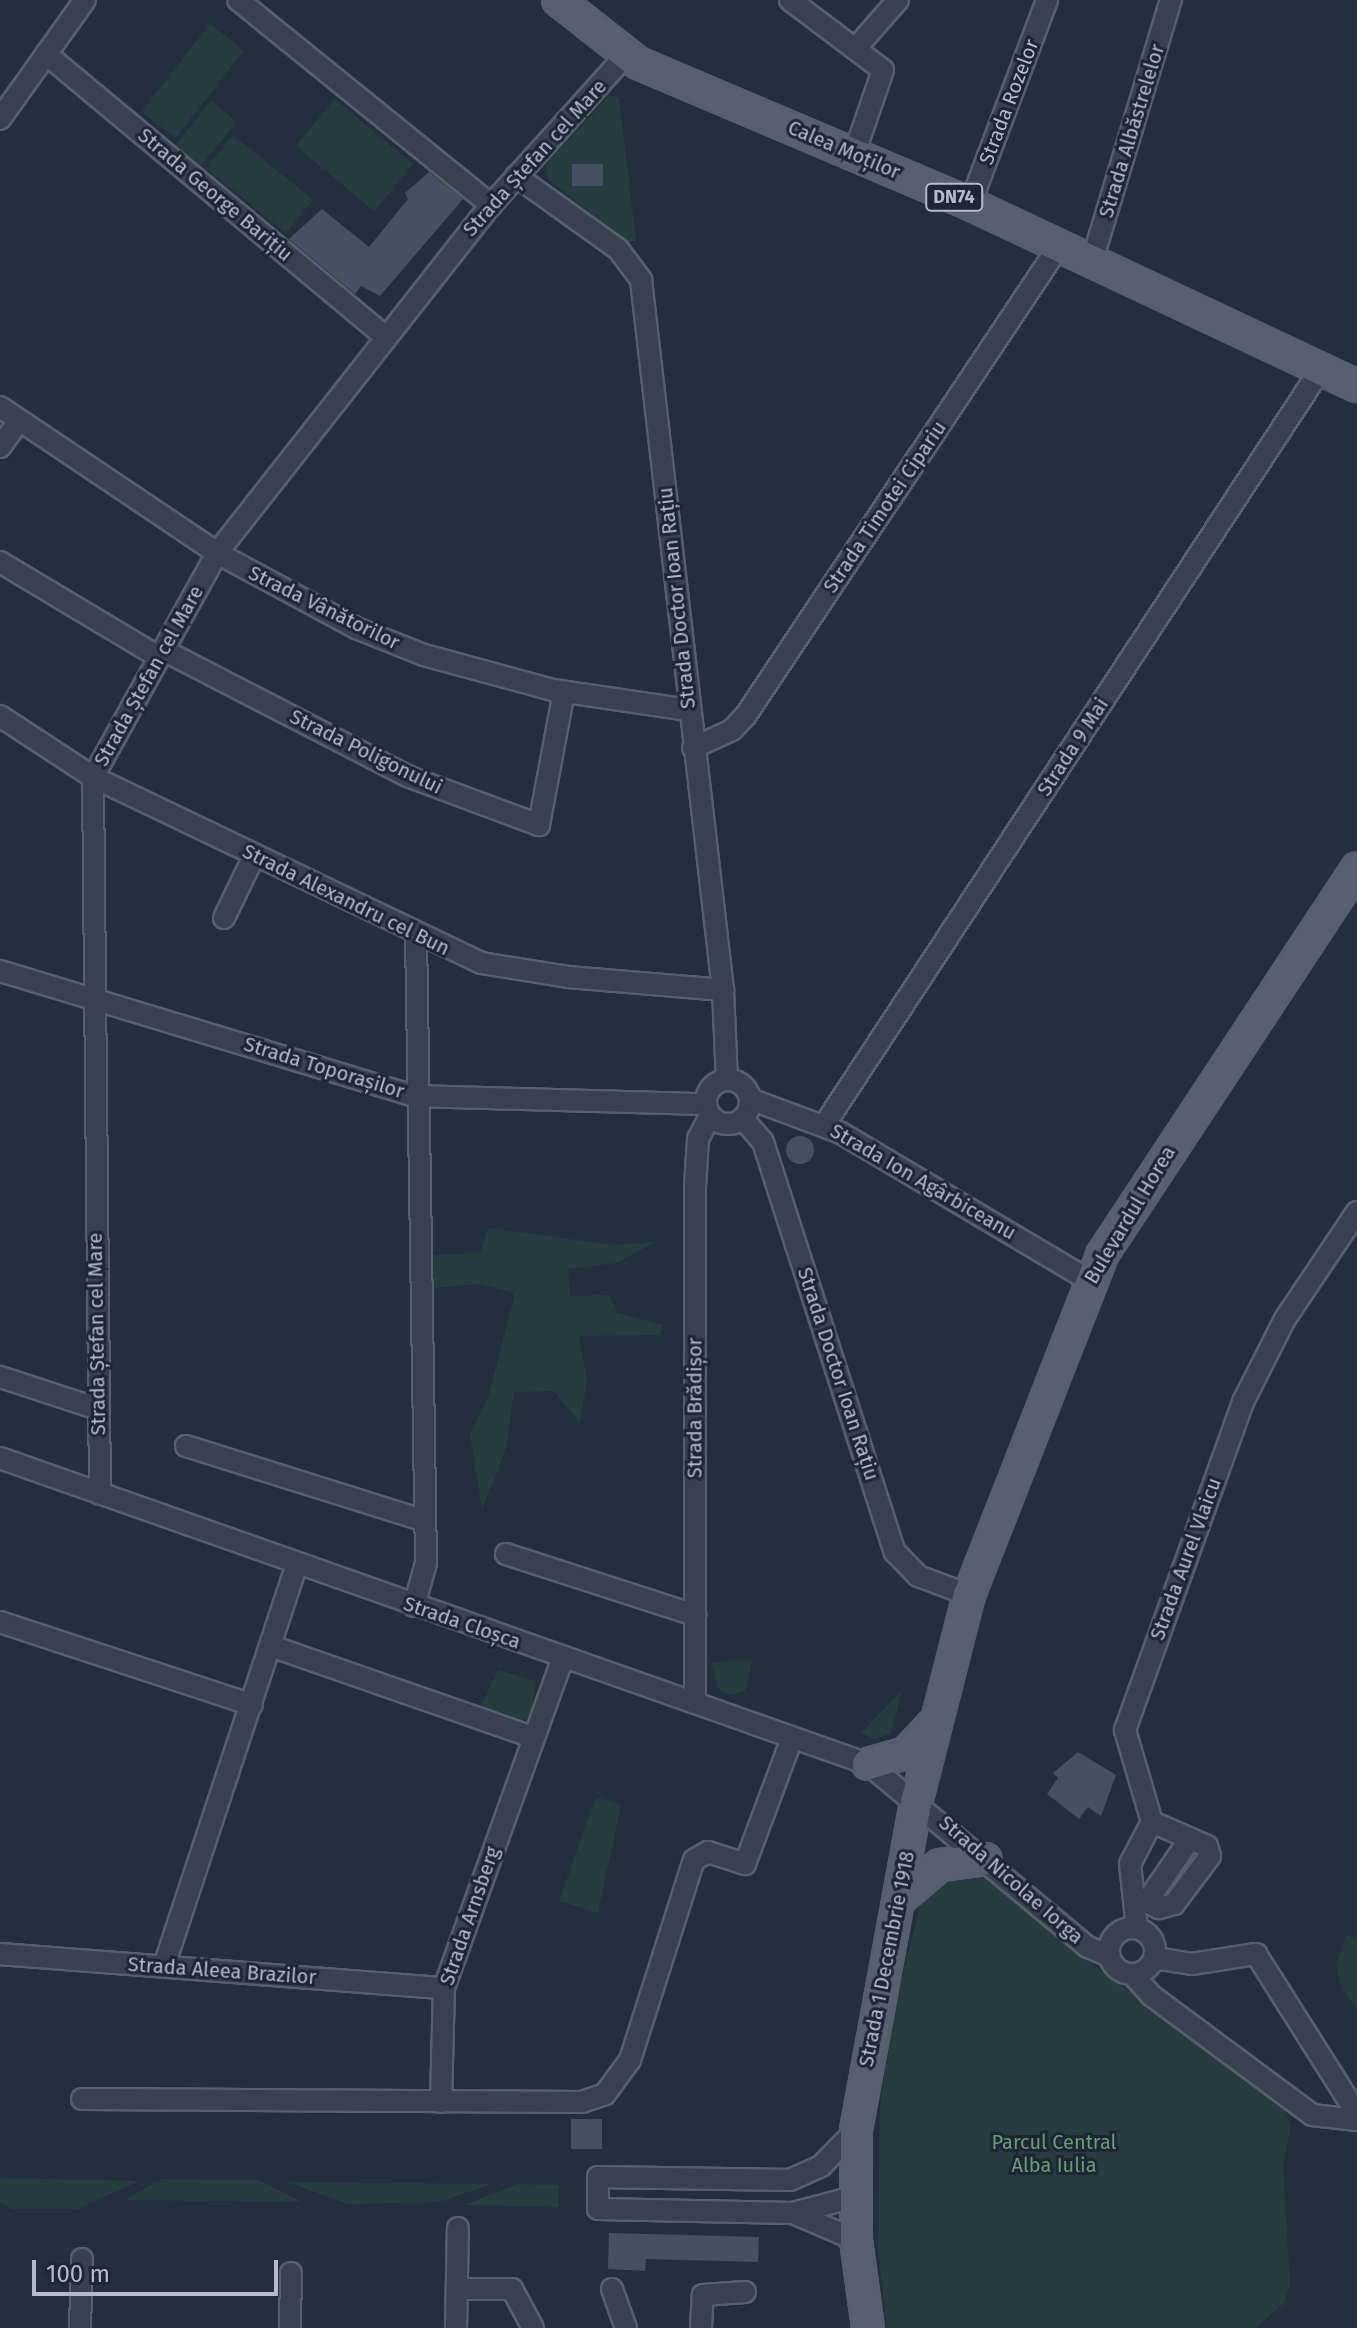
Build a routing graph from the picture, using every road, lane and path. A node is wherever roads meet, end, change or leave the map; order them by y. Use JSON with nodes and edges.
{"nodes":[{"id":1,"x":85,"y":0,"type":"edge"},
{"id":2,"x":238,"y":0,"type":"edge"},
{"id":3,"x":558,"y":0,"type":"edge"},
{"id":4,"x":790,"y":0,"type":"edge"},
{"id":5,"x":898,"y":0,"type":"edge"},
{"id":6,"x":1047,"y":0,"type":"edge"},
{"id":7,"x":1171,"y":0,"type":"edge"},
{"id":8,"x":855,"y":49,"type":"junction"},
{"id":9,"x":46,"y":54,"type":"junction"},
{"id":10,"x":625,"y":56,"type":"junction"},
{"id":11,"x":0,"y":119,"type":"edge"},
{"id":12,"x":854,"y":154,"type":"junction"},
{"id":13,"x":516,"y":176,"type":"junction"},
{"id":14,"x":970,"y":204,"type":"junction"},
{"id":15,"x":491,"y":205,"type":"junction"},
{"id":16,"x":1059,"y":246,"type":"junction"},
{"id":17,"x":1092,"y":261,"type":"junction"},
{"id":18,"x":385,"y":336,"type":"junction"},
{"id":19,"x":1321,"y":369,"type":"junction"},
{"id":20,"x":1357,"y":386,"type":"edge"},
{"id":21,"x":0,"y":407,"type":"edge"},
{"id":22,"x":19,"y":421,"type":"junction"},
{"id":23,"x":0,"y":447,"type":"edge"},
{"id":24,"x":217,"y":553,"type":"junction"},
{"id":25,"x":0,"y":562,"type":"edge"},
{"id":26,"x":161,"y":653,"type":"junction"},
{"id":27,"x":564,"y":692,"type":"junction"},
{"id":28,"x":689,"y":710,"type":"junction"},
{"id":29,"x":0,"y":716,"type":"edge"},
{"id":30,"x":693,"y":748,"type":"junction"},
{"id":31,"x":93,"y":777,"type":"junction"},
{"id":32,"x":254,"y":856,"type":"junction"},
{"id":33,"x":1357,"y":869,"type":"edge"},
{"id":34,"x":224,"y":918,"type":"dead end"},
{"id":35,"x":416,"y":935,"type":"junction"},
{"id":36,"x":0,"y":971,"type":"edge"},
{"id":37,"x":723,"y":990,"type":"junction"},
{"id":38,"x":93,"y":998,"type":"junction"},
{"id":39,"x":727,"y":1080,"type":"junction"},
{"id":40,"x":414,"y":1096,"type":"junction"},
{"id":41,"x":746,"y":1109,"type":"junction"},
{"id":42,"x":708,"y":1110,"type":"junction"},
{"id":43,"x":825,"y":1124,"type":"junction"},
{"id":44,"x":1357,"y":1212,"type":"edge"},
{"id":45,"x":1089,"y":1280,"type":"junction"},
{"id":46,"x":0,"y":1377,"type":"edge"},
{"id":47,"x":98,"y":1409,"type":"junction"},
{"id":48,"x":186,"y":1446,"type":"dead end"},
{"id":49,"x":0,"y":1458,"type":"edge"},
{"id":50,"x":100,"y":1494,"type":"junction"},
{"id":51,"x":425,"y":1521,"type":"junction"},
{"id":52,"x":506,"y":1554,"type":"dead end"},
{"id":53,"x":296,"y":1567,"type":"junction"},
{"id":54,"x":969,"y":1595,"type":"junction"},
{"id":55,"x":414,"y":1606,"type":"junction"},
{"id":56,"x":695,"y":1615,"type":"junction"},
{"id":57,"x":0,"y":1622,"type":"edge"},
{"id":58,"x":271,"y":1646,"type":"junction"},
{"id":59,"x":563,"y":1657,"type":"junction"},
{"id":60,"x":695,"y":1703,"type":"junction"},
{"id":61,"x":252,"y":1705,"type":"junction"},
{"id":62,"x":933,"y":1723,"type":"junction"},
{"id":63,"x":533,"y":1737,"type":"junction"},
{"id":64,"x":792,"y":1738,"type":"junction"},
{"id":65,"x":868,"y":1764,"type":"junction"},
{"id":66,"x":917,"y":1799,"type":"junction"},
{"id":67,"x":1152,"y":1822,"type":"junction"},
{"id":68,"x":986,"y":1859,"type":"junction"},
{"id":69,"x":900,"y":1899,"type":"junction"},
{"id":70,"x":1140,"y":1900,"type":"junction"},
{"id":71,"x":1137,"y":1928,"type":"junction"},
{"id":72,"x":0,"y":1954,"type":"edge"},
{"id":73,"x":1109,"y":1956,"type":"junction"},
{"id":74,"x":1155,"y":1958,"type":"junction"},
{"id":75,"x":164,"y":1966,"type":"junction"},
{"id":76,"x":1132,"y":1974,"type":"junction"},
{"id":77,"x":444,"y":1988,"type":"junction"},
{"id":78,"x":82,"y":2099,"type":"dead end"},
{"id":79,"x":441,"y":2102,"type":"junction"},
{"id":80,"x":1357,"y":2114,"type":"edge"},
{"id":81,"x":1357,"y":2120,"type":"edge"},
{"id":82,"x":856,"y":2130,"type":"junction"},
{"id":83,"x":790,"y":2180,"type":"junction"},
{"id":84,"x":845,"y":2198,"type":"junction"},
{"id":85,"x":793,"y":2213,"type":"junction"},
{"id":86,"x":458,"y":2228,"type":"dead end"},
{"id":87,"x":856,"y":2240,"type":"junction"},
{"id":88,"x":82,"y":2259,"type":"dead end"},
{"id":89,"x":291,"y":2273,"type":"dead end"},
{"id":90,"x":457,"y":2289,"type":"junction"},
{"id":91,"x":612,"y":2289,"type":"dead end"},
{"id":92,"x":745,"y":2292,"type":"dead end"},
{"id":93,"x":80,"y":2328,"type":"edge"},
{"id":94,"x":290,"y":2328,"type":"edge"},
{"id":95,"x":456,"y":2328,"type":"edge"},
{"id":96,"x":533,"y":2328,"type":"edge"},
{"id":97,"x":626,"y":2328,"type":"edge"},
{"id":98,"x":701,"y":2328,"type":"edge"},
{"id":99,"x":868,"y":2328,"type":"edge"}],
"edges":[{"from":1,"to":9,"type":"street"},
{"from":2,"to":15,"type":"street"},
{"from":3,"to":10,"type":"main road","name":"Calea Moților","number":"DN74"},
{"from":4,"to":8,"type":"street"},
{"from":5,"to":8,"type":"street"},
{"from":6,"to":14,"type":"street","name":"Strada Rozelor"},
{"from":7,"to":17,"type":"street","name":"Strada Albăstrelelor"},
{"from":8,"to":12,"type":"street"},
{"from":9,"to":11,"type":"street"},
{"from":9,"to":18,"type":"street","name":"Strada George Barițiu"},
{"from":10,"to":12,"type":"main road","name":"Calea Moților","number":"DN74"},
{"from":10,"to":13,"type":"street","name":"Strada Ștefan cel Mare"},
{"from":12,"to":14,"type":"main road","name":"Calea Moților","number":"DN74"},
{"from":13,"to":15,"type":"street","name":"Strada Ștefan cel Mare"},
{"from":13,"to":28,"type":"street","name":"Strada Doctor Ioan Rațiu"},
{"from":14,"to":16,"type":"main road","name":"Calea Moților","number":"DN74"},
{"from":15,"to":18,"type":"street","name":"Strada Ștefan cel Mare"},
{"from":16,"to":17,"type":"main road","name":"Calea Moților","number":"DN74"},
{"from":16,"to":30,"type":"street","name":"Strada Timotei Cipariu"},
{"from":17,"to":19,"type":"main road","name":"Calea Moților","number":"DN74"},
{"from":18,"to":24,"type":"street","name":"Strada Ștefan cel Mare"},
{"from":19,"to":20,"type":"main road","name":"Calea Moților","number":"DN74"},
{"from":19,"to":43,"type":"street","name":"Strada 9 Mai"},
{"from":21,"to":22,"type":"street","name":"Strada Vânătorilor"},
{"from":22,"to":23,"type":"street"},
{"from":22,"to":24,"type":"street","name":"Strada Vânătorilor"},
{"from":24,"to":26,"type":"street","name":"Strada Ștefan cel Mare"},
{"from":24,"to":27,"type":"street","name":"Strada Vânătorilor"},
{"from":25,"to":26,"type":"street","name":"Strada Poligonului"},
{"from":26,"to":27,"type":"street","name":"Strada Poligonului"},
{"from":26,"to":31,"type":"street","name":"Strada Ștefan cel Mare"},
{"from":27,"to":28,"type":"street","name":"Strada Vânătorilor"},
{"from":28,"to":30,"type":"street","name":"Strada Doctor Ioan Rațiu"},
{"from":29,"to":31,"type":"street","name":"Strada Alexandru cel Bun"},
{"from":30,"to":37,"type":"street","name":"Strada Doctor Ioan Rațiu"},
{"from":31,"to":32,"type":"street","name":"Strada Alexandru cel Bun"},
{"from":31,"to":38,"type":"street","name":"Strada Ștefan cel Mare"},
{"from":32,"to":34,"type":"street"},
{"from":32,"to":35,"type":"street","name":"Strada Alexandru cel Bun"},
{"from":33,"to":45,"type":"main road","name":"Bulevardul Horea"},
{"from":35,"to":37,"type":"street","name":"Strada Alexandru cel Bun"},
{"from":35,"to":40,"type":"street"},
{"from":36,"to":38,"type":"street","name":"Strada Toporașilor"},
{"from":37,"to":39,"type":"street","name":"Strada Doctor Ioan Rațiu"},
{"from":38,"to":40,"type":"street","name":"Strada Toporașilor"},
{"from":38,"to":47,"type":"street","name":"Strada Ștefan cel Mare"},
{"from":39,"to":41,"type":"street","name":"Strada Doctor Ioan Rațiu"},
{"from":39,"to":42,"type":"street"},
{"from":40,"to":42,"type":"street","name":"Strada Toporașilor"},
{"from":40,"to":51,"type":"street"},
{"from":41,"to":42,"type":"street"},
{"from":41,"to":43,"type":"street","name":"Strada Ion Agârbiceanu"},
{"from":41,"to":54,"type":"street","name":"Strada Doctor Ioan Rațiu"},
{"from":42,"to":56,"type":"street","name":"Strada Brădișor"},
{"from":43,"to":45,"type":"street","name":"Strada Ion Agârbiceanu"},
{"from":44,"to":67,"type":"street","name":"Strada Aurel Vlaicu"},
{"from":45,"to":54,"type":"main road","name":"Bulevardul Horea"},
{"from":46,"to":47,"type":"street"},
{"from":47,"to":50,"type":"street","name":"Strada Ștefan cel Mare"},
{"from":48,"to":51,"type":"street"},
{"from":49,"to":50,"type":"street","name":"Strada Cloșca"},
{"from":50,"to":53,"type":"street","name":"Strada Cloșca"},
{"from":51,"to":55,"type":"street"},
{"from":52,"to":56,"type":"street"},
{"from":53,"to":55,"type":"street","name":"Strada Cloșca"},
{"from":53,"to":58,"type":"street"},
{"from":54,"to":62,"type":"main road","name":"Strada 1 Decembrie 1918"},
{"from":55,"to":59,"type":"street","name":"Strada Cloșca"},
{"from":56,"to":60,"type":"street","name":"Strada Brădișor"},
{"from":57,"to":61,"type":"street"},
{"from":58,"to":61,"type":"street"},
{"from":58,"to":63,"type":"street"},
{"from":59,"to":60,"type":"street","name":"Strada Cloșca"},
{"from":59,"to":63,"type":"street","name":"Strada Arnsberg"},
{"from":60,"to":64,"type":"street","name":"Strada Cloșca"},
{"from":61,"to":75,"type":"street"},
{"from":62,"to":65,"type":"main road"},
{"from":62,"to":66,"type":"main road","name":"Strada 1 Decembrie 1918"},
{"from":63,"to":77,"type":"street","name":"Strada Arnsberg"},
{"from":64,"to":65,"type":"street","name":"Strada Cloșca"},
{"from":64,"to":79,"type":"street"},
{"from":65,"to":66,"type":"street","name":"Strada Cloșca"},
{"from":66,"to":68,"type":"street","name":"Strada Nicolae Iorga"},
{"from":66,"to":69,"type":"main road","name":"Strada 1 Decembrie 1918"},
{"from":67,"to":70,"type":"street"},
{"from":67,"to":70,"type":"street"},
{"from":68,"to":69,"type":"main road"},
{"from":68,"to":73,"type":"street","name":"Strada Nicolae Iorga"},
{"from":69,"to":82,"type":"main road","name":"Strada 1 Decembrie 1918"},
{"from":70,"to":71,"type":"street"},
{"from":71,"to":73,"type":"street","name":"Strada Nicolae Iorga"},
{"from":71,"to":74,"type":"street"},
{"from":72,"to":75,"type":"street","name":"Strada Aleea Brazilor"},
{"from":73,"to":76,"type":"street","name":"Strada Nicolae Iorga"},
{"from":74,"to":76,"type":"street"},
{"from":74,"to":80,"type":"street"},
{"from":75,"to":77,"type":"street","name":"Strada Aleea Brazilor"},
{"from":76,"to":81,"type":"street","name":"Strada Nicolae Iorga"},
{"from":77,"to":79,"type":"street","name":"Strada Arnsberg"},
{"from":78,"to":79,"type":"street"},
{"from":82,"to":83,"type":"street"},
{"from":82,"to":84,"type":"main road","name":"Strada 1 Decembrie 1918"},
{"from":83,"to":84,"type":"street"},
{"from":83,"to":85,"type":"street"},
{"from":84,"to":85,"type":"street"},
{"from":84,"to":87,"type":"main road","name":"Strada 1 Decembrie 1918"},
{"from":85,"to":87,"type":"street"},
{"from":86,"to":90,"type":"street"},
{"from":87,"to":99,"type":"main road","name":"Strada 1 Decembrie 1918"},
{"from":88,"to":93,"type":"street"},
{"from":89,"to":94,"type":"street"},
{"from":90,"to":95,"type":"street"},
{"from":90,"to":96,"type":"street"},
{"from":91,"to":97,"type":"street"},
{"from":92,"to":98,"type":"street"}]}
